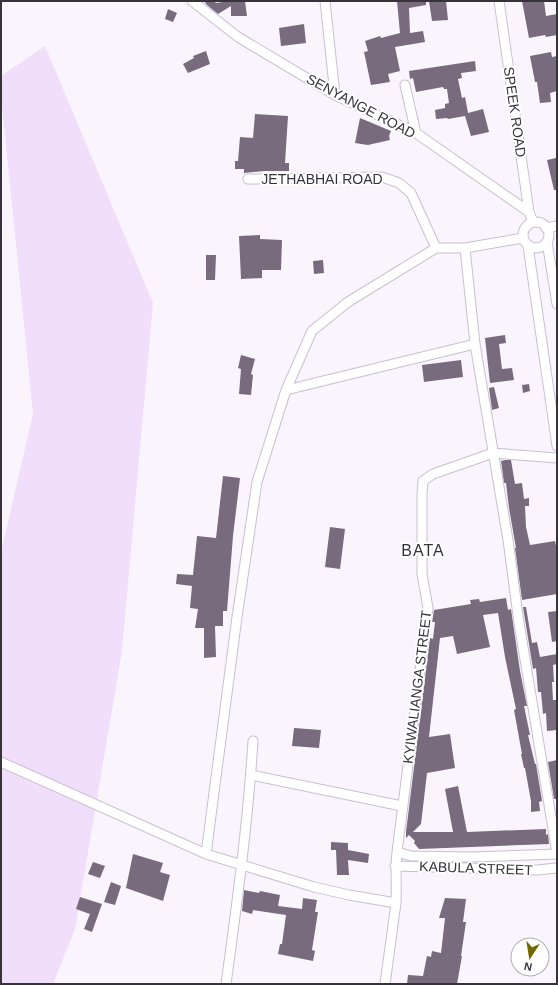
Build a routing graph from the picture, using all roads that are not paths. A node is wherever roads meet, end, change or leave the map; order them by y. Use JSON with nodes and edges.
{"nodes":[{"id":1,"x":192,"y":1,"type":"edge"},
{"id":2,"x":325,"y":1,"type":"edge"},
{"id":3,"x":499,"y":1,"type":"edge"},
{"id":4,"x":405,"y":85,"type":"dead end"},
{"id":5,"x":335,"y":95,"type":"junction"},
{"id":6,"x":416,"y":133,"type":"junction"},
{"id":7,"x":248,"y":179,"type":"dead end"},
{"id":8,"x":529,"y":212,"type":"junction"},
{"id":9,"x":533,"y":222,"type":"junction"},
{"id":10,"x":557,"y":226,"type":"edge"},
{"id":11,"x":546,"y":228,"type":"junction"},
{"id":12,"x":523,"y":238,"type":"junction"},
{"id":13,"x":551,"y":238,"type":"edge"},
{"id":14,"x":528,"y":246,"type":"junction"},
{"id":15,"x":436,"y":248,"type":"junction"},
{"id":16,"x":465,"y":248,"type":"junction"},
{"id":17,"x":557,"y":304,"type":"edge"},
{"id":18,"x":475,"y":344,"type":"junction"},
{"id":19,"x":286,"y":390,"type":"junction"},
{"id":20,"x":557,"y":446,"type":"edge"},
{"id":21,"x":493,"y":452,"type":"junction"},
{"id":22,"x":557,"y":458,"type":"edge"},
{"id":23,"x":253,"y":741,"type":"dead end"},
{"id":24,"x":1,"y":762,"type":"edge"},
{"id":25,"x":251,"y":774,"type":"junction"},
{"id":26,"x":402,"y":806,"type":"junction"},
{"id":27,"x":397,"y":852,"type":"junction"},
{"id":28,"x":557,"y":853,"type":"edge"},
{"id":29,"x":206,"y":854,"type":"junction"},
{"id":30,"x":242,"y":865,"type":"junction"},
{"id":31,"x":395,"y":866,"type":"junction"},
{"id":32,"x":557,"y":868,"type":"edge"},
{"id":33,"x":396,"y":903,"type":"junction"},
{"id":34,"x":226,"y":984,"type":"edge"},
{"id":35,"x":385,"y":984,"type":"edge"}],
"edges":[{"from":1,"to":5,"type":"street","name":"SENYANGE ROAD"},
{"from":2,"to":5,"type":"street"},
{"from":3,"to":8,"type":"street","name":"SPEEK ROAD"},
{"from":4,"to":6,"type":"street"},
{"from":5,"to":6,"type":"street","name":"SENYANGE ROAD"},
{"from":6,"to":8,"type":"street","name":"SENYANGE ROAD"},
{"from":7,"to":15,"type":"street","name":"JETHABHAI ROAD"},
{"from":8,"to":9,"type":"street","name":"SPEEK ROAD"},
{"from":9,"to":11,"type":"street"},
{"from":9,"to":12,"type":"street"},
{"from":10,"to":11,"type":"street"},
{"from":11,"to":13,"type":"street"},
{"from":12,"to":14,"type":"street"},
{"from":12,"to":16,"type":"street"},
{"from":13,"to":14,"type":"street"},
{"from":13,"to":17,"type":"street"},
{"from":14,"to":20,"type":"street"},
{"from":15,"to":16,"type":"street"},
{"from":15,"to":19,"type":"street"},
{"from":16,"to":18,"type":"street"},
{"from":18,"to":19,"type":"street"},
{"from":18,"to":21,"type":"street"},
{"from":19,"to":29,"type":"street"},
{"from":21,"to":22,"type":"street","name":"KYIWALIANGA STREET"},
{"from":21,"to":26,"type":"street","name":"KYIWALIANGA STREET"},
{"from":21,"to":28,"type":"street"},
{"from":23,"to":25,"type":"street"},
{"from":24,"to":29,"type":"street"},
{"from":25,"to":26,"type":"street"},
{"from":25,"to":30,"type":"street"},
{"from":26,"to":27,"type":"street","name":"KYIWALIANGA STREET"},
{"from":27,"to":28,"type":"street"},
{"from":27,"to":31,"type":"street","name":"KYIWALIANGA STREET"},
{"from":29,"to":30,"type":"street"},
{"from":30,"to":33,"type":"street"},
{"from":30,"to":34,"type":"street"},
{"from":31,"to":32,"type":"street","name":"KABULA STREET"},
{"from":31,"to":33,"type":"street","name":"KYIWALIANGA STREET"},
{"from":33,"to":35,"type":"street","name":"KYIWALIANGA STREET"}]}
